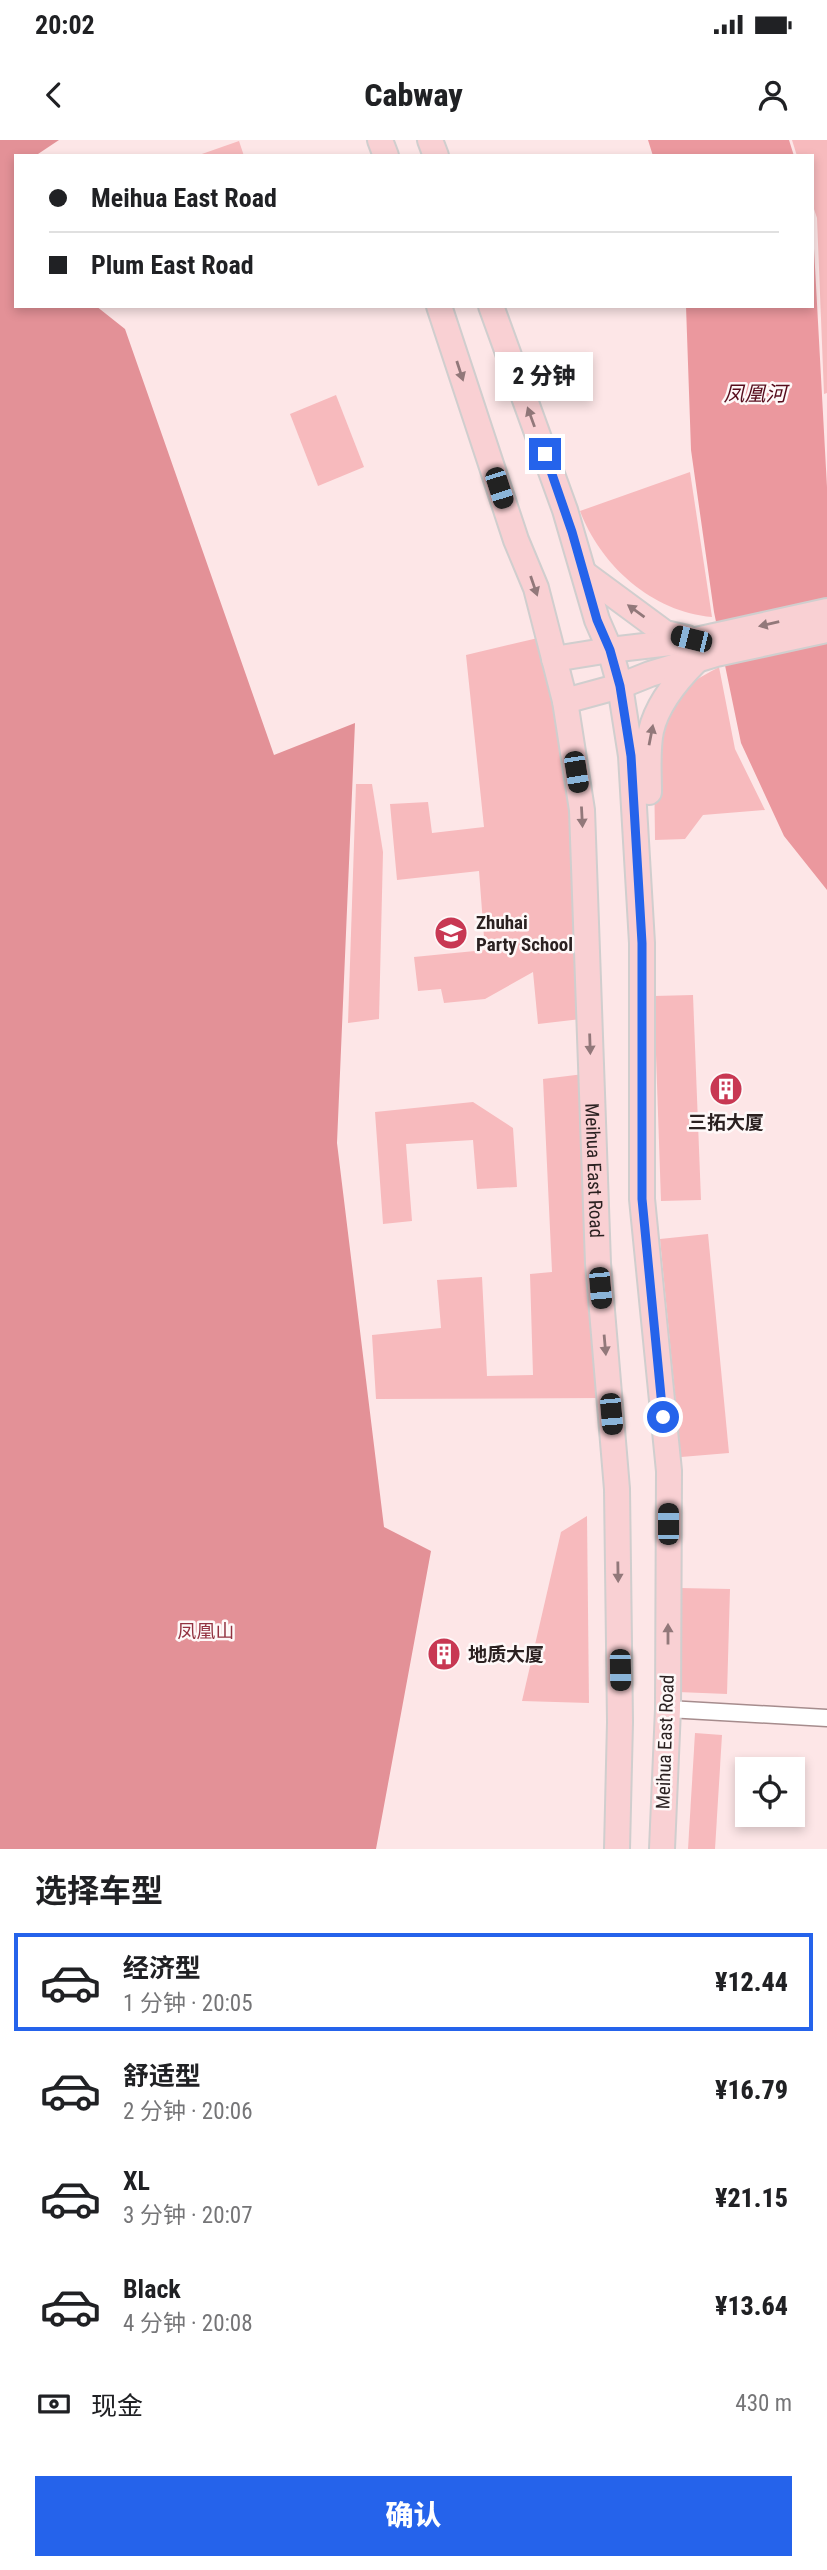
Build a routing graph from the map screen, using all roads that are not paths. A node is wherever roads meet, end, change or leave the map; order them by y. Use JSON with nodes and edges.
{"nodes":[{"id":1,"x":440,"y":308,"type":"edge"},
{"id":2,"x":492,"y":308,"type":"edge"},
{"id":3,"x":585,"y":574,"type":"junction"},
{"id":4,"x":827,"y":611,"type":"edge"},
{"id":5,"x":827,"y":630,"type":"edge"},
{"id":6,"x":704,"y":648,"type":"junction"},
{"id":7,"x":610,"y":650,"type":"junction"},
{"id":8,"x":554,"y":659,"type":"junction"},
{"id":9,"x":620,"y":686,"type":"junction"},
{"id":10,"x":565,"y":701,"type":"junction"},
{"id":11,"x":639,"y":901,"type":"junction"},
{"id":12,"x":667,"y":1709,"type":"junction"},
{"id":13,"x":827,"y":1718,"type":"edge"},
{"id":14,"x":617,"y":1849,"type":"edge"},
{"id":15,"x":662,"y":1849,"type":"edge"}],
"edges":[{"from":1,"to":8,"type":"main road","name":"Meihua East Road","one_way":true},
{"from":3,"to":2,"type":"main road","one_way":true},
{"from":6,"to":3,"type":"main road","one_way":true},
{"from":3,"to":7,"type":"main road"},
{"from":4,"to":6,"type":"main road","one_way":true},
{"from":5,"to":6,"type":"main road"},
{"from":6,"to":7,"type":"main road"},
{"from":6,"to":9,"type":"main road"},
{"from":11,"to":6,"type":"main road","one_way":true},
{"from":7,"to":8,"type":"main road"},
{"from":7,"to":9,"type":"main road"},
{"from":8,"to":10,"type":"main road","name":"Meihua East Road"},
{"from":9,"to":10,"type":"main road"},
{"from":9,"to":11,"type":"main road"},
{"from":10,"to":14,"type":"main road","name":"Meihua East Road","one_way":true},
{"from":12,"to":11,"type":"main road","name":"Meihua East Road","one_way":true},
{"from":12,"to":13,"type":"street"},
{"from":12,"to":15,"type":"main road","name":"Meihua East Road"}]}
